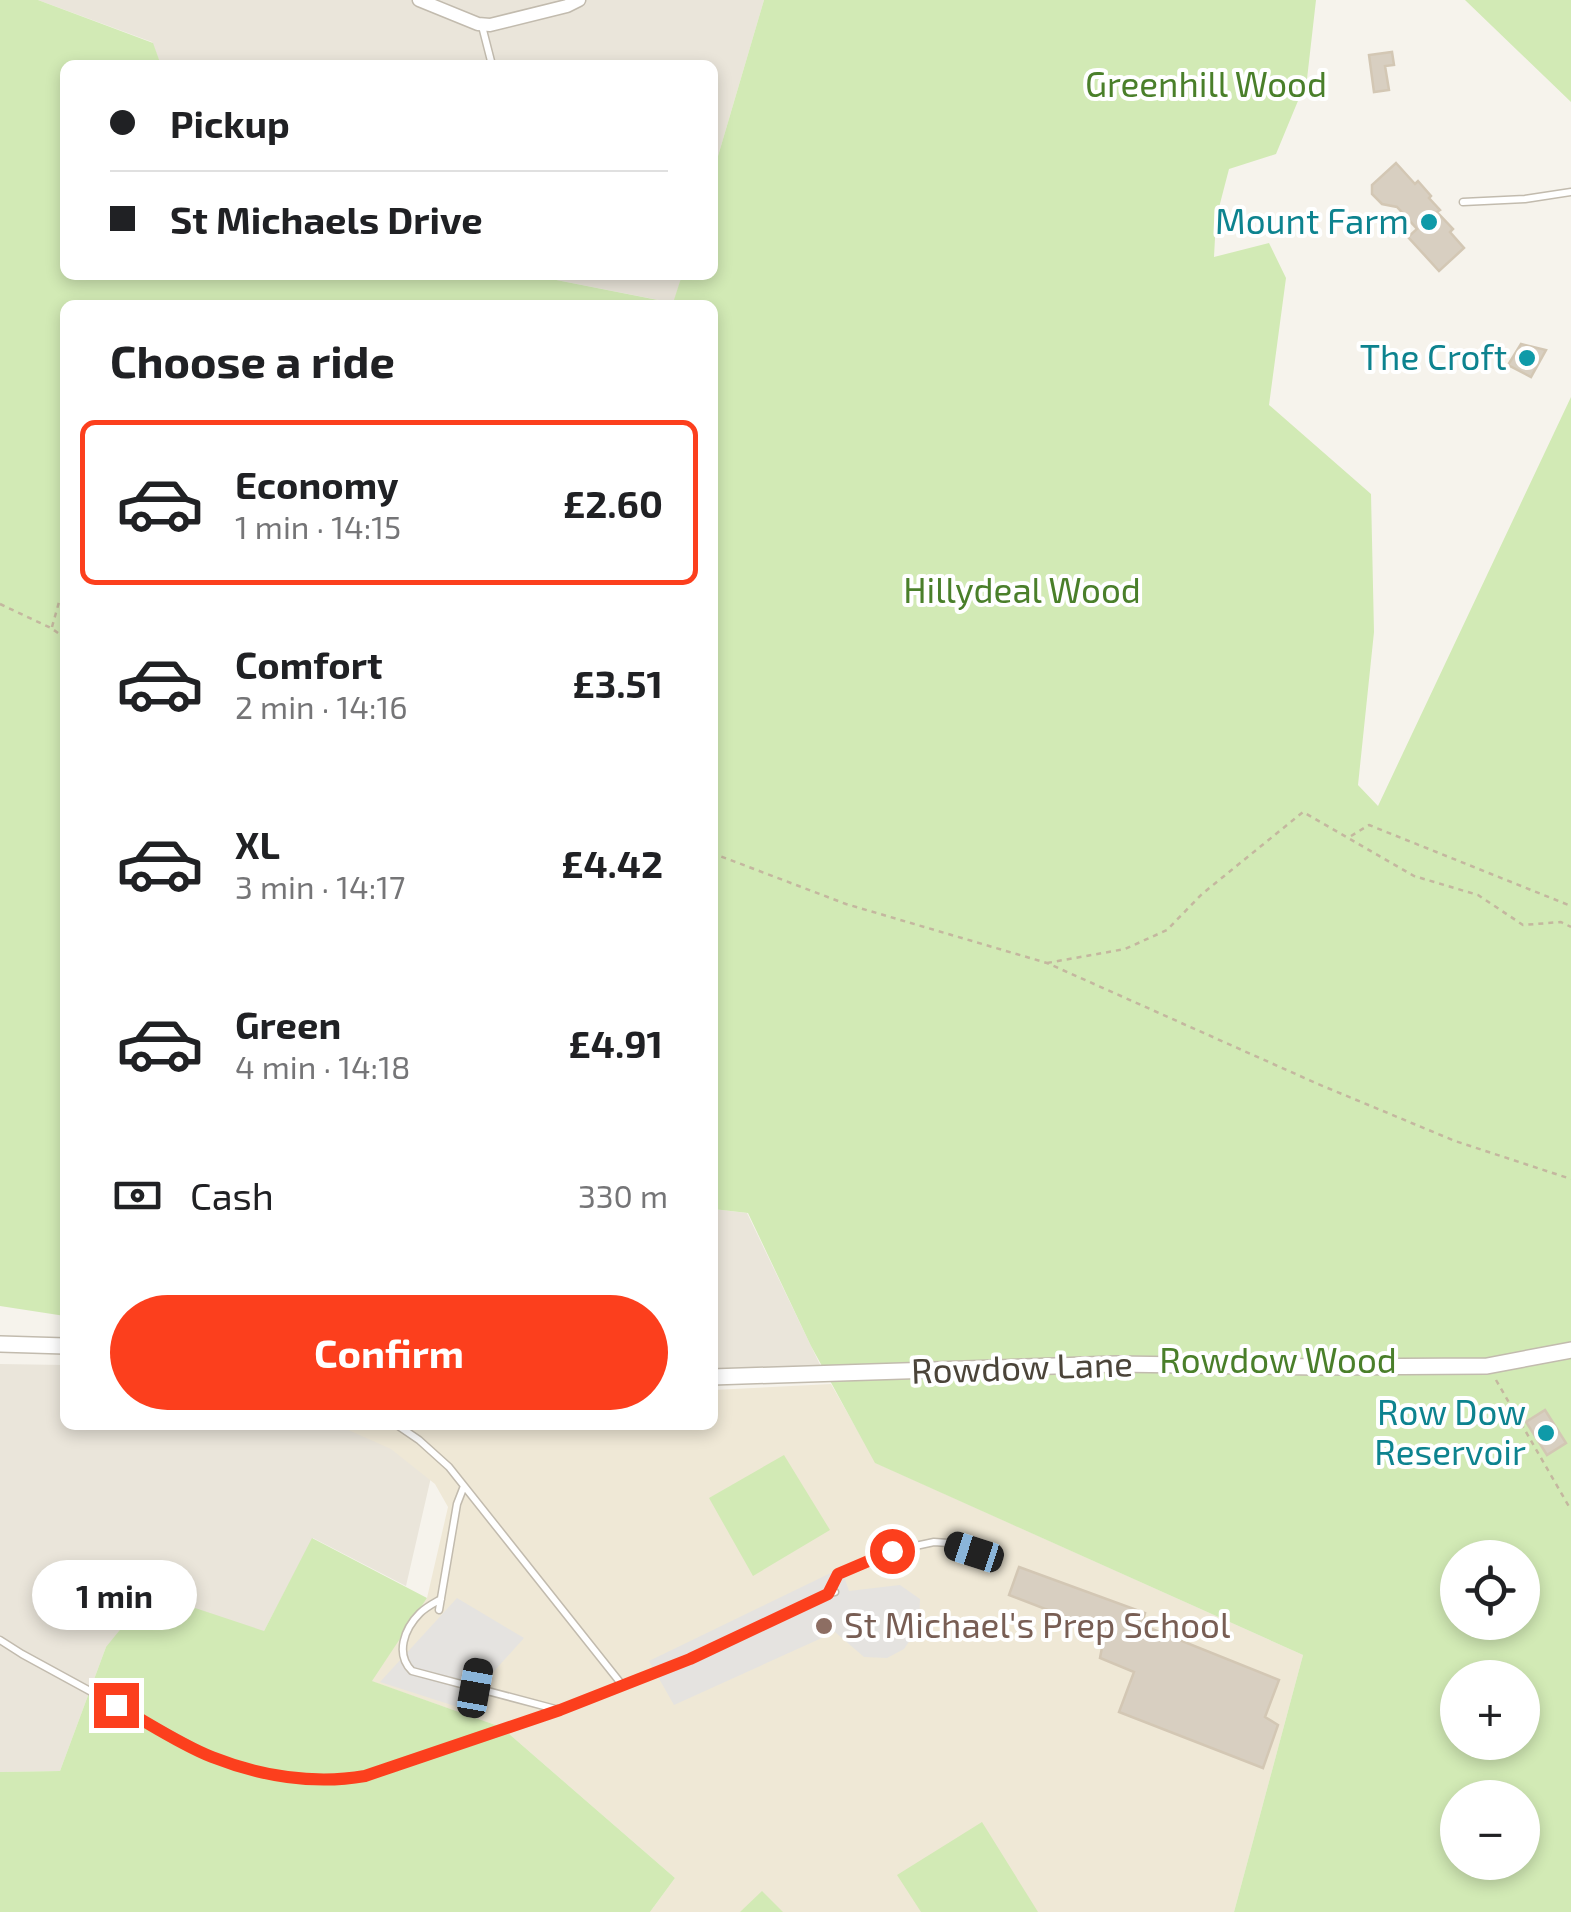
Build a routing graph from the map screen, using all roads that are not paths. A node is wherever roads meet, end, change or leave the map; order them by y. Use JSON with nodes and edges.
{"nodes":[{"id":1,"x":419,"y":0,"type":"edge"},
{"id":2,"x":579,"y":0,"type":"edge"},
{"id":3,"x":482,"y":24,"type":"junction"},
{"id":4,"x":491,"y":60,"type":"edge"},
{"id":5,"x":1571,"y":192,"type":"edge"},
{"id":6,"x":1462,"y":202,"type":"dead end"},
{"id":7,"x":0,"y":1344,"type":"edge"},
{"id":8,"x":60,"y":1346,"type":"edge"},
{"id":9,"x":1571,"y":1350,"type":"edge"},
{"id":10,"x":718,"y":1376,"type":"edge"},
{"id":11,"x":404,"y":1430,"type":"edge"},
{"id":12,"x":464,"y":1486,"type":"junction"},
{"id":13,"x":974,"y":1552,"type":"dead end"},
{"id":14,"x":441,"y":1598,"type":"junction"},
{"id":15,"x":439,"y":1610,"type":"dead end"},
{"id":16,"x":0,"y":1640,"type":"edge"},
{"id":17,"x":478,"y":1667,"type":"dead end"},
{"id":18,"x":623,"y":1686,"type":"junction"},
{"id":19,"x":475,"y":1688,"type":"junction"},
{"id":20,"x":560,"y":1710,"type":"junction"}],
"edges":[{"from":1,"to":3,"type":"street"},
{"from":2,"to":3,"type":"street"},
{"from":3,"to":4,"type":"lane"},
{"from":5,"to":6,"type":"lane"},
{"from":7,"to":8,"type":"street"},
{"from":9,"to":10,"type":"street","name":"Rowdow Lane"},
{"from":11,"to":12,"type":"lane"},
{"from":12,"to":14,"type":"lane"},
{"from":12,"to":18,"type":"lane"},
{"from":13,"to":18,"type":"lane"},
{"from":14,"to":15,"type":"lane"},
{"from":14,"to":19,"type":"lane"},
{"from":16,"to":20,"type":"lane"},
{"from":17,"to":19,"type":"lane"},
{"from":18,"to":20,"type":"lane"},
{"from":19,"to":20,"type":"lane"}]}
